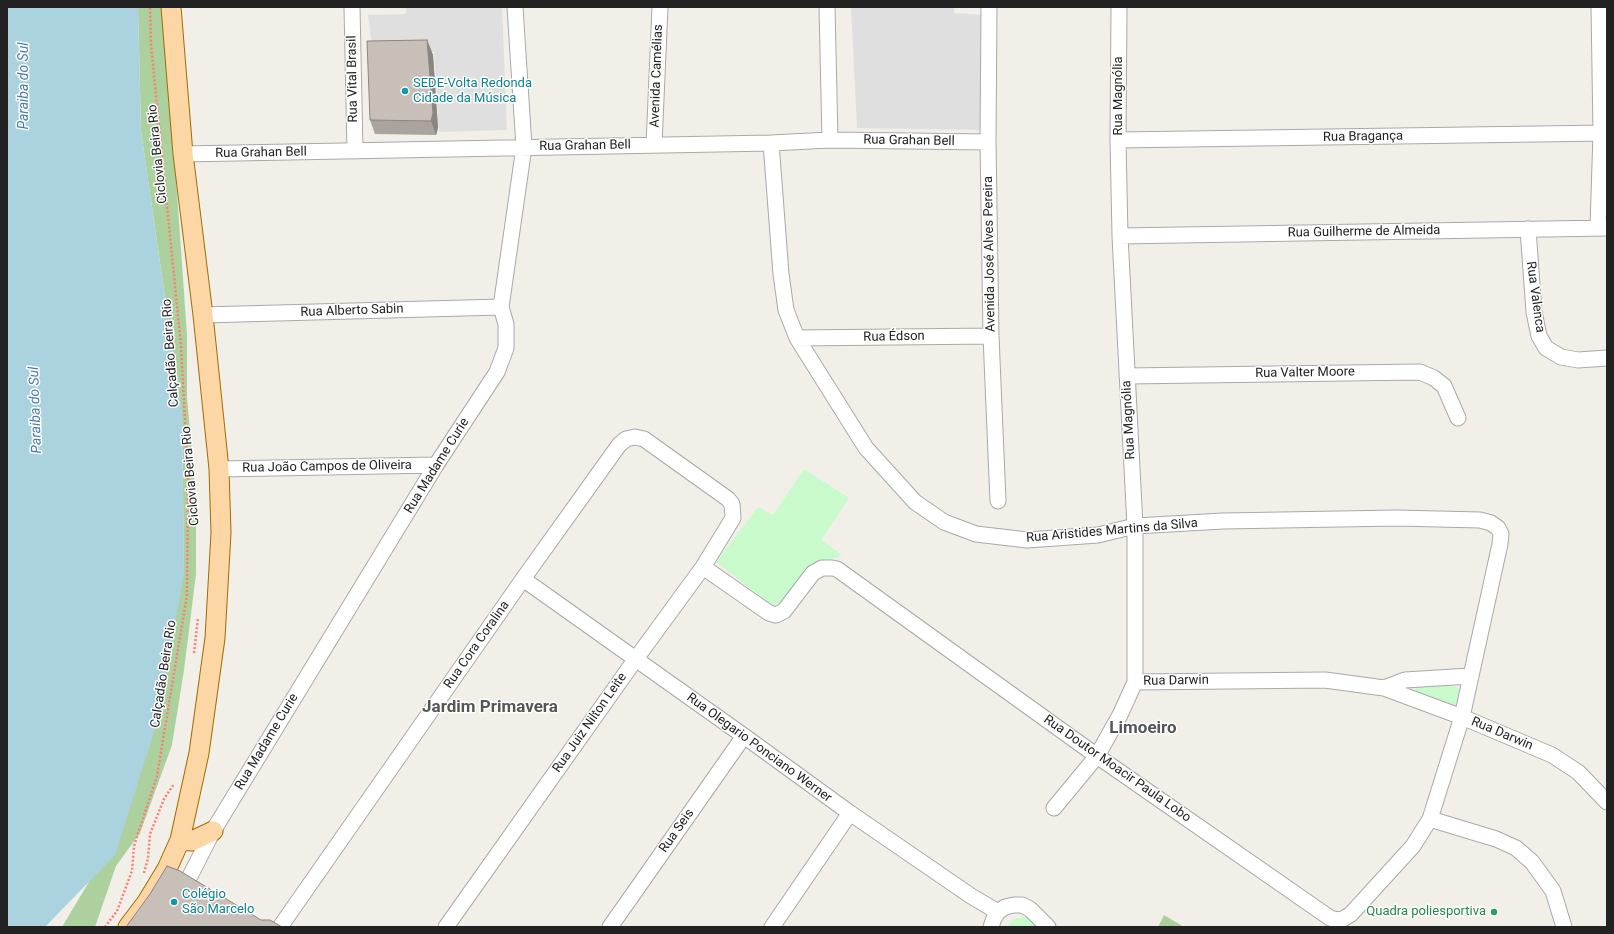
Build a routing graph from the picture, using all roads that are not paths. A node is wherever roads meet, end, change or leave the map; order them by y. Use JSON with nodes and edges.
{"nodes":[{"id":1,"x":171,"y":7,"type":"edge"},
{"id":2,"x":352,"y":7,"type":"edge"},
{"id":3,"x":515,"y":7,"type":"edge"},
{"id":4,"x":660,"y":7,"type":"edge"},
{"id":5,"x":827,"y":7,"type":"edge"},
{"id":6,"x":989,"y":7,"type":"edge"},
{"id":7,"x":1119,"y":7,"type":"edge"},
{"id":8,"x":1599,"y":7,"type":"edge"},
{"id":9,"x":1604,"y":133,"type":"edge"},
{"id":10,"x":830,"y":140,"type":"junction"},
{"id":11,"x":1118,"y":140,"type":"junction"},
{"id":12,"x":988,"y":142,"type":"junction"},
{"id":13,"x":772,"y":143,"type":"junction"},
{"id":14,"x":654,"y":145,"type":"junction"},
{"id":15,"x":524,"y":147,"type":"junction"},
{"id":16,"x":355,"y":151,"type":"junction"},
{"id":17,"x":183,"y":154,"type":"junction"},
{"id":18,"x":1602,"y":228,"type":"edge"},
{"id":19,"x":1528,"y":229,"type":"junction"},
{"id":20,"x":1120,"y":236,"type":"junction"},
{"id":21,"x":501,"y":307,"type":"junction"},
{"id":22,"x":203,"y":315,"type":"junction"},
{"id":23,"x":991,"y":336,"type":"junction"},
{"id":24,"x":797,"y":338,"type":"junction"},
{"id":25,"x":1607,"y":358,"type":"edge"},
{"id":26,"x":1127,"y":376,"type":"junction"},
{"id":27,"x":1458,"y":418,"type":"dead end"},
{"id":28,"x":644,"y":439,"type":"joint"},
{"id":29,"x":436,"y":465,"type":"junction"},
{"id":30,"x":219,"y":469,"type":"junction"},
{"id":31,"x":998,"y":501,"type":"dead end"},
{"id":32,"x":1136,"y":526,"type":"junction"},
{"id":33,"x":703,"y":567,"type":"junction"},
{"id":34,"x":522,"y":579,"type":"junction"},
{"id":35,"x":635,"y":660,"type":"junction"},
{"id":36,"x":1470,"y":676,"type":"junction"},
{"id":37,"x":1135,"y":682,"type":"junction"},
{"id":38,"x":1384,"y":688,"type":"junction"},
{"id":39,"x":1462,"y":717,"type":"junction"},
{"id":40,"x":744,"y":736,"type":"junction"},
{"id":41,"x":1097,"y":756,"type":"junction"},
{"id":42,"x":1607,"y":802,"type":"edge"},
{"id":43,"x":1054,"y":808,"type":"dead end"},
{"id":44,"x":850,"y":814,"type":"junction"},
{"id":45,"x":1430,"y":819,"type":"junction"},
{"id":46,"x":213,"y":831,"type":"junction"},
{"id":47,"x":180,"y":840,"type":"junction"},
{"id":48,"x":167,"y":869,"type":"junction"},
{"id":49,"x":189,"y":878,"type":"junction"},
{"id":50,"x":203,"y":886,"type":"edge"},
{"id":51,"x":998,"y":912,"type":"junction"},
{"id":52,"x":128,"y":927,"type":"edge"},
{"id":53,"x":280,"y":927,"type":"edge"},
{"id":54,"x":446,"y":927,"type":"edge"},
{"id":55,"x":610,"y":927,"type":"edge"},
{"id":56,"x":772,"y":927,"type":"edge"},
{"id":57,"x":991,"y":927,"type":"edge"},
{"id":58,"x":1048,"y":927,"type":"edge"},
{"id":59,"x":1564,"y":927,"type":"edge"}],
"edges":[{"from":1,"to":17,"type":"main road"},
{"from":2,"to":16,"type":"street","name":"Rua Vital Brasil"},
{"from":3,"to":15,"type":"street","name":"Rua Madame Curie"},
{"from":4,"to":14,"type":"street","name":"Avenida Camélias"},
{"from":5,"to":10,"type":"street"},
{"from":6,"to":12,"type":"street","name":"Avenida José Alves Pereira"},
{"from":7,"to":11,"type":"street","name":"Rua Magnólia"},
{"from":8,"to":9,"type":"street"},
{"from":9,"to":11,"type":"street","name":"Rua Bragança"},
{"from":9,"to":18,"type":"street"},
{"from":10,"to":12,"type":"street","name":"Rua Grahan Bell"},
{"from":10,"to":13,"type":"street","name":"Rua Grahan Bell"},
{"from":11,"to":20,"type":"street","name":"Rua Magnólia"},
{"from":12,"to":23,"type":"street","name":"Avenida José Alves Pereira"},
{"from":13,"to":14,"type":"street","name":"Rua Grahan Bell"},
{"from":13,"to":24,"type":"street","name":"Rua Aristides Martins da Silva"},
{"from":14,"to":15,"type":"street","name":"Rua Grahan Bell"},
{"from":15,"to":16,"type":"street","name":"Rua Grahan Bell"},
{"from":15,"to":21,"type":"street","name":"Rua Madame Curie"},
{"from":16,"to":17,"type":"street","name":"Rua Grahan Bell"},
{"from":17,"to":22,"type":"main road"},
{"from":18,"to":19,"type":"street","name":"Rua Guilherme de Almeida"},
{"from":19,"to":20,"type":"street","name":"Rua Guilherme de Almeida"},
{"from":19,"to":25,"type":"street","name":"Rua Valenca"},
{"from":20,"to":26,"type":"street","name":"Rua Magnólia"},
{"from":21,"to":22,"type":"street","name":"Rua Alberto Sabin"},
{"from":21,"to":29,"type":"street","name":"Rua Madame Curie"},
{"from":22,"to":30,"type":"main road"},
{"from":23,"to":24,"type":"street","name":"Rua Édson"},
{"from":23,"to":31,"type":"street","name":"Avenida José Alves Pereira"},
{"from":24,"to":32,"type":"street","name":"Rua Aristides Martins da Silva"},
{"from":26,"to":27,"type":"street","name":"Rua Valter Moore"},
{"from":26,"to":32,"type":"street","name":"Rua Magnólia"},
{"from":28,"to":33,"type":"street","name":"Rua Juiz Nilton Leite"},
{"from":28,"to":34,"type":"street","name":"Rua Cora Coralina"},
{"from":29,"to":30,"type":"street","name":"Rua João Campos de Oliveira"},
{"from":29,"to":46,"type":"street","name":"Rua Madame Curie"},
{"from":30,"to":47,"type":"main road"},
{"from":32,"to":36,"type":"street","name":"Rua Aristides Martins da Silva"},
{"from":32,"to":37,"type":"street","name":"Rua Magnólia"},
{"from":33,"to":35,"type":"street","name":"Rua Juiz Nilton Leite"},
{"from":33,"to":41,"type":"street","name":"Rua Doutor Moacir Paula Lobo"},
{"from":34,"to":35,"type":"street","name":"Rua Olegario Ponciano Werner"},
{"from":34,"to":53,"type":"street","name":"Rua Cora Coralina"},
{"from":35,"to":40,"type":"street","name":"Rua Olegario Ponciano Werner"},
{"from":35,"to":54,"type":"street","name":"Rua Juiz Nilton Leite"},
{"from":36,"to":38,"type":"street","name":"Rua Darwin"},
{"from":36,"to":39,"type":"street","name":"Rua Aristides Martins da Silva"},
{"from":37,"to":38,"type":"street","name":"Rua Darwin"},
{"from":37,"to":41,"type":"street","name":"Rua Magnólia"},
{"from":38,"to":39,"type":"street","name":"Rua Darwin"},
{"from":39,"to":42,"type":"street","name":"Rua Darwin"},
{"from":39,"to":45,"type":"street","name":"Rua Doutor Moacir Paula Lobo"},
{"from":40,"to":44,"type":"street","name":"Rua Olegario Ponciano Werner"},
{"from":40,"to":55,"type":"street","name":"Rua Seis"},
{"from":41,"to":43,"type":"street","name":"Rua Magnólia"},
{"from":41,"to":45,"type":"street","name":"Rua Doutor Moacir Paula Lobo"},
{"from":44,"to":51,"type":"street","name":"Rua Olegario Ponciano Werner"},
{"from":44,"to":56,"type":"street"},
{"from":45,"to":59,"type":"street"},
{"from":46,"to":47,"type":"main road"},
{"from":46,"to":49,"type":"street","name":"Rua Madame Curie"},
{"from":47,"to":48,"type":"main road"},
{"from":48,"to":49,"type":"street"},
{"from":48,"to":52,"type":"main road"},
{"from":49,"to":50,"type":"street"},
{"from":51,"to":57,"type":"street"},
{"from":51,"to":58,"type":"street"}]}
